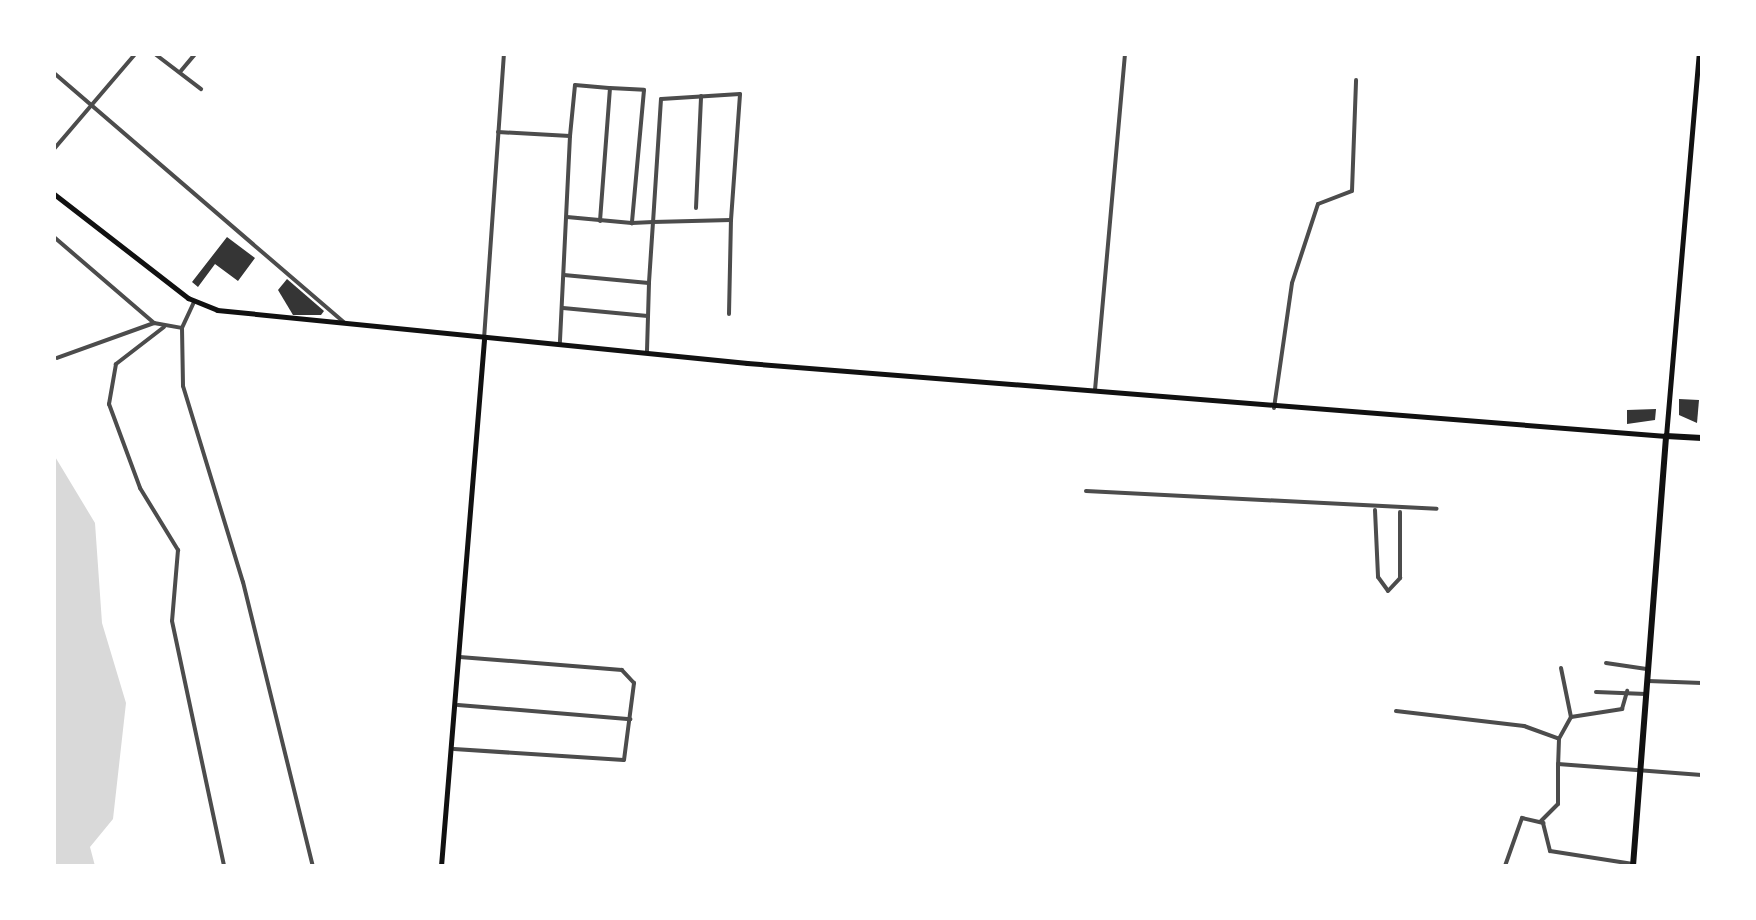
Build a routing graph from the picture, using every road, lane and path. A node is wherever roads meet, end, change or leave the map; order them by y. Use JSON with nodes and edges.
{"nodes":[{"id":1,"x":135,"y":54,"type":"edge"},
{"id":2,"x":155,"y":54,"type":"edge"},
{"id":3,"x":195,"y":54,"type":"edge"},
{"id":4,"x":504,"y":54,"type":"edge"},
{"id":5,"x":1125,"y":54,"type":"edge"},
{"id":6,"x":1699,"y":54,"type":"edge"},
{"id":7,"x":180,"y":72,"type":"junction"},
{"id":8,"x":54,"y":73,"type":"edge"},
{"id":9,"x":1356,"y":80,"type":"dead end"},
{"id":10,"x":610,"y":88,"type":"junction"},
{"id":11,"x":201,"y":89,"type":"dead end"},
{"id":12,"x":701,"y":96,"type":"junction"},
{"id":13,"x":89,"y":104,"type":"junction"},
{"id":14,"x":498,"y":132,"type":"junction"},
{"id":15,"x":570,"y":136,"type":"junction"},
{"id":16,"x":54,"y":149,"type":"edge"},
{"id":17,"x":54,"y":194,"type":"edge"},
{"id":18,"x":696,"y":208,"type":"dead end"},
{"id":19,"x":567,"y":217,"type":"junction"},
{"id":20,"x":731,"y":220,"type":"junction"},
{"id":21,"x":600,"y":221,"type":"junction"},
{"id":22,"x":653,"y":222,"type":"junction"},
{"id":23,"x":632,"y":223,"type":"junction"},
{"id":24,"x":54,"y":237,"type":"edge"},
{"id":25,"x":563,"y":275,"type":"junction"},
{"id":26,"x":649,"y":283,"type":"junction"},
{"id":27,"x":194,"y":302,"type":"junction"},
{"id":28,"x":562,"y":308,"type":"junction"},
{"id":29,"x":729,"y":314,"type":"dead end"},
{"id":30,"x":648,"y":316,"type":"junction"},
{"id":31,"x":154,"y":323,"type":"junction"},
{"id":32,"x":347,"y":325,"type":"junction"},
{"id":33,"x":164,"y":327,"type":"junction"},
{"id":34,"x":182,"y":328,"type":"junction"},
{"id":35,"x":158,"y":334,"type":"junction"},
{"id":36,"x":484,"y":340,"type":"junction"},
{"id":37,"x":560,"y":347,"type":"junction"},
{"id":38,"x":647,"y":355,"type":"junction"},
{"id":39,"x":57,"y":358,"type":"dead end"},
{"id":40,"x":1094,"y":393,"type":"junction"},
{"id":41,"x":1274,"y":408,"type":"junction"},
{"id":42,"x":1666,"y":436,"type":"junction"},
{"id":43,"x":1702,"y":438,"type":"edge"},
{"id":44,"x":1086,"y":491,"type":"dead end"},
{"id":45,"x":1437,"y":509,"type":"dead end"},
{"id":46,"x":1375,"y":510,"type":"junction"},
{"id":47,"x":1400,"y":512,"type":"junction"},
{"id":48,"x":460,"y":657,"type":"junction"},
{"id":49,"x":1606,"y":663,"type":"dead end"},
{"id":50,"x":1561,"y":668,"type":"dead end"},
{"id":51,"x":1648,"y":669,"type":"junction"},
{"id":52,"x":1647,"y":681,"type":"junction"},
{"id":53,"x":1702,"y":683,"type":"edge"},
{"id":54,"x":1627,"y":691,"type":"junction"},
{"id":55,"x":1596,"y":692,"type":"dead end"},
{"id":56,"x":1646,"y":694,"type":"junction"},
{"id":57,"x":458,"y":705,"type":"junction"},
{"id":58,"x":1396,"y":711,"type":"dead end"},
{"id":59,"x":1571,"y":717,"type":"junction"},
{"id":60,"x":630,"y":719,"type":"junction"},
{"id":61,"x":1559,"y":739,"type":"junction"},
{"id":62,"x":454,"y":749,"type":"junction"},
{"id":63,"x":1558,"y":764,"type":"junction"},
{"id":64,"x":1640,"y":769,"type":"junction"},
{"id":65,"x":1702,"y":775,"type":"edge"},
{"id":66,"x":1541,"y":821,"type":"junction"},
{"id":67,"x":1633,"y":865,"type":"edge"},
{"id":68,"x":224,"y":866,"type":"edge"},
{"id":69,"x":313,"y":866,"type":"edge"},
{"id":70,"x":441,"y":866,"type":"edge"},
{"id":71,"x":1505,"y":866,"type":"edge"}],
"edges":[{"from":1,"to":13,"type":"street"},
{"from":2,"to":7,"type":"street"},
{"from":3,"to":7,"type":"street"},
{"from":4,"to":14,"type":"street"},
{"from":5,"to":40,"type":"street"},
{"from":6,"to":42,"type":"main road"},
{"from":7,"to":11,"type":"street"},
{"from":8,"to":13,"type":"street"},
{"from":9,"to":41,"type":"street"},
{"from":10,"to":15,"type":"street"},
{"from":10,"to":21,"type":"street"},
{"from":10,"to":23,"type":"street"},
{"from":12,"to":18,"type":"street"},
{"from":12,"to":20,"type":"street"},
{"from":12,"to":22,"type":"street"},
{"from":13,"to":16,"type":"street"},
{"from":13,"to":32,"type":"street"},
{"from":14,"to":15,"type":"street"},
{"from":14,"to":36,"type":"street"},
{"from":15,"to":19,"type":"street"},
{"from":17,"to":27,"type":"main road"},
{"from":19,"to":21,"type":"street"},
{"from":19,"to":25,"type":"street"},
{"from":20,"to":22,"type":"street"},
{"from":20,"to":29,"type":"street"},
{"from":21,"to":23,"type":"street"},
{"from":22,"to":23,"type":"street"},
{"from":22,"to":26,"type":"street"},
{"from":24,"to":31,"type":"street"},
{"from":25,"to":26,"type":"street"},
{"from":25,"to":28,"type":"street"},
{"from":26,"to":30,"type":"street"},
{"from":27,"to":32,"type":"main road"},
{"from":27,"to":34,"type":"street"},
{"from":28,"to":30,"type":"street"},
{"from":28,"to":37,"type":"street"},
{"from":30,"to":38,"type":"street"},
{"from":31,"to":33,"type":"street"},
{"from":31,"to":35,"type":"street"},
{"from":31,"to":39,"type":"street"},
{"from":32,"to":36,"type":"main road"},
{"from":33,"to":34,"type":"street"},
{"from":33,"to":35,"type":"street"},
{"from":34,"to":69,"type":"street"},
{"from":35,"to":68,"type":"street"},
{"from":36,"to":37,"type":"main road"},
{"from":36,"to":48,"type":"main road"},
{"from":37,"to":38,"type":"main road"},
{"from":38,"to":40,"type":"main road"},
{"from":40,"to":41,"type":"main road"},
{"from":41,"to":42,"type":"main road"},
{"from":42,"to":43,"type":"main road"},
{"from":42,"to":51,"type":"main road"},
{"from":44,"to":46,"type":"street"},
{"from":45,"to":47,"type":"street"},
{"from":46,"to":47,"type":"street"},
{"from":46,"to":47,"type":"street"},
{"from":48,"to":57,"type":"main road"},
{"from":48,"to":60,"type":"street"},
{"from":49,"to":51,"type":"street"},
{"from":50,"to":59,"type":"street"},
{"from":51,"to":52,"type":"main road"},
{"from":52,"to":53,"type":"street"},
{"from":52,"to":56,"type":"main road"},
{"from":54,"to":55,"type":"street"},
{"from":54,"to":56,"type":"street"},
{"from":54,"to":59,"type":"street"},
{"from":56,"to":64,"type":"main road"},
{"from":57,"to":60,"type":"street"},
{"from":57,"to":62,"type":"main road"},
{"from":58,"to":61,"type":"street"},
{"from":59,"to":61,"type":"street"},
{"from":60,"to":62,"type":"street"},
{"from":61,"to":63,"type":"street"},
{"from":62,"to":70,"type":"main road"},
{"from":63,"to":64,"type":"street"},
{"from":63,"to":66,"type":"street"},
{"from":64,"to":65,"type":"street"},
{"from":64,"to":67,"type":"main road"},
{"from":66,"to":67,"type":"street"},
{"from":66,"to":71,"type":"street"}]}
